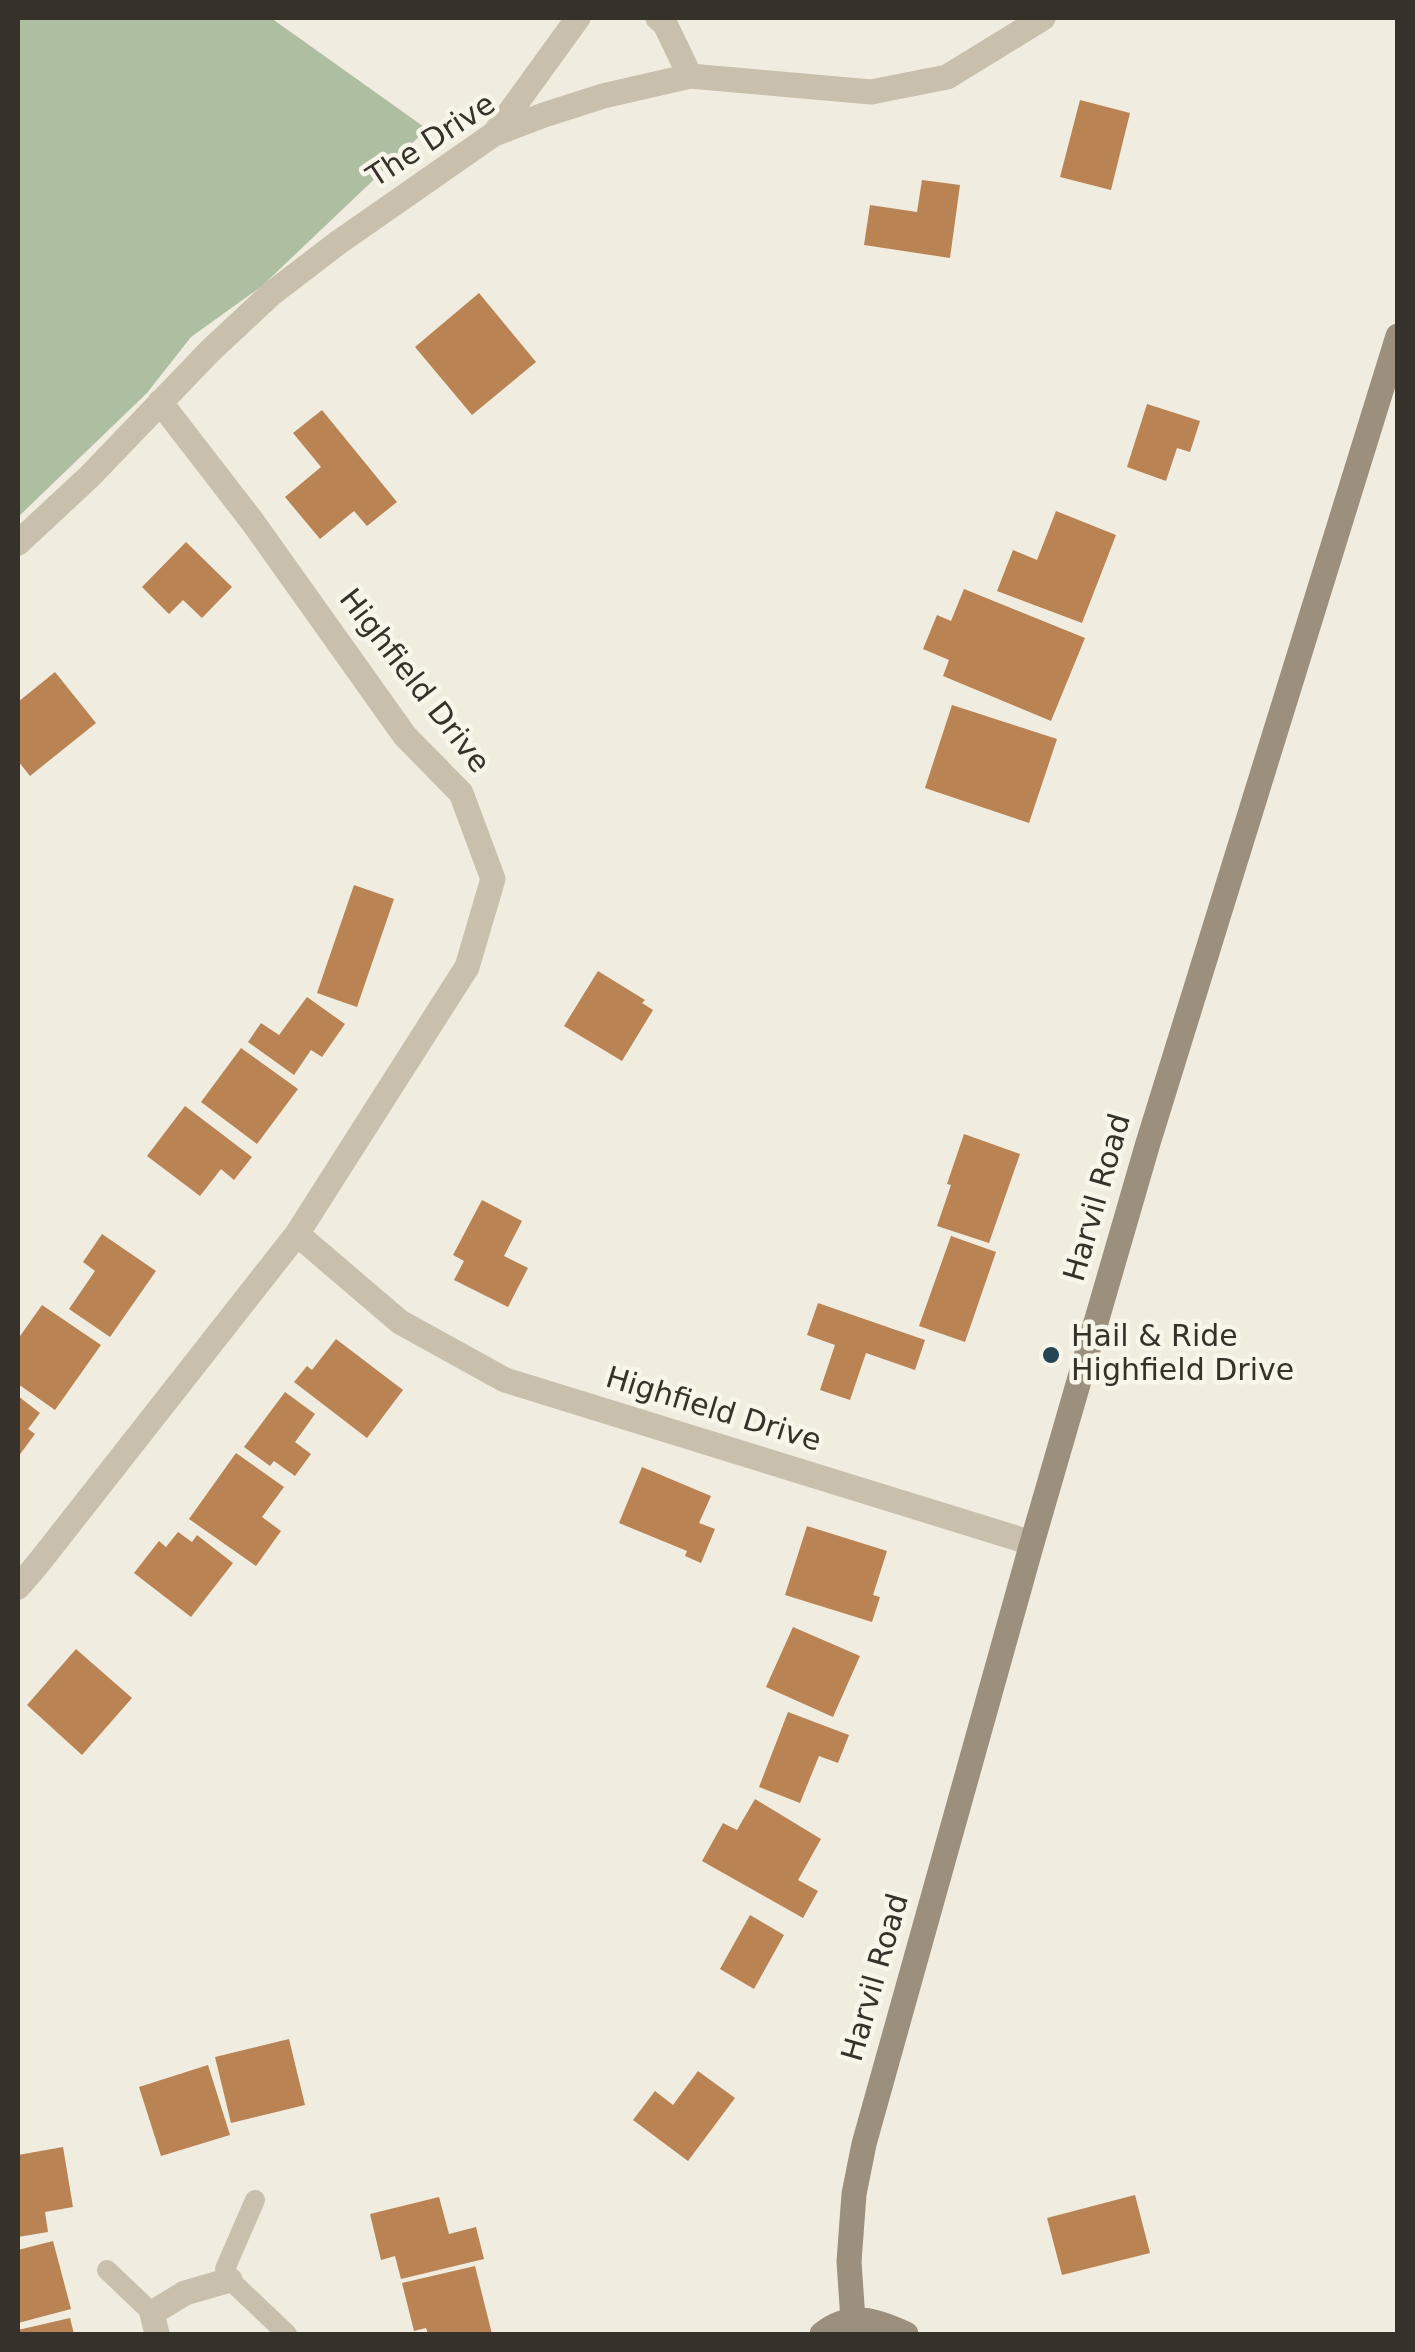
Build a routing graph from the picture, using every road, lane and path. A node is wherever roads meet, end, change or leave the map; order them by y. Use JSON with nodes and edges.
{"nodes":[{"id":1,"x":578,"y":18,"type":"edge"},
{"id":2,"x":658,"y":18,"type":"edge"},
{"id":3,"x":1043,"y":18,"type":"edge"},
{"id":4,"x":690,"y":76,"type":"junction"},
{"id":5,"x":494,"y":134,"type":"junction"},
{"id":6,"x":1398,"y":336,"type":"edge"},
{"id":7,"x":160,"y":402,"type":"junction"},
{"id":8,"x":18,"y":543,"type":"edge"},
{"id":9,"x":296,"y":1234,"type":"junction"},
{"id":10,"x":1032,"y":1544,"type":"junction"},
{"id":11,"x":18,"y":1586,"type":"edge"},
{"id":12,"x":255,"y":2200,"type":"dead end"},
{"id":13,"x":107,"y":2270,"type":"dead end"},
{"id":14,"x":230,"y":2280,"type":"junction"},
{"id":15,"x":853,"y":2320,"type":"junction"},
{"id":16,"x":155,"y":2324,"type":"edge"},
{"id":17,"x":287,"y":2334,"type":"edge"},
{"id":18,"x":822,"y":2334,"type":"edge"},
{"id":19,"x":906,"y":2334,"type":"edge"}],
"edges":[{"from":1,"to":5,"type":"street"},
{"from":2,"to":4,"type":"street"},
{"from":3,"to":4,"type":"street","name":"The Drive"},
{"from":4,"to":5,"type":"street","name":"The Drive"},
{"from":5,"to":7,"type":"street","name":"The Drive"},
{"from":6,"to":10,"type":"street","name":"Harvil Road"},
{"from":7,"to":8,"type":"street","name":"The Drive"},
{"from":7,"to":9,"type":"street","name":"Highfield Drive"},
{"from":9,"to":10,"type":"street","name":"Highfield Drive"},
{"from":9,"to":11,"type":"street","name":"Highfield Drive"},
{"from":10,"to":15,"type":"street","name":"Harvil Road"},
{"from":12,"to":14,"type":"lane"},
{"from":13,"to":16,"type":"lane"},
{"from":14,"to":16,"type":"street"},
{"from":14,"to":17,"type":"lane"},
{"from":15,"to":18,"type":"street"},
{"from":15,"to":19,"type":"street"}]}
